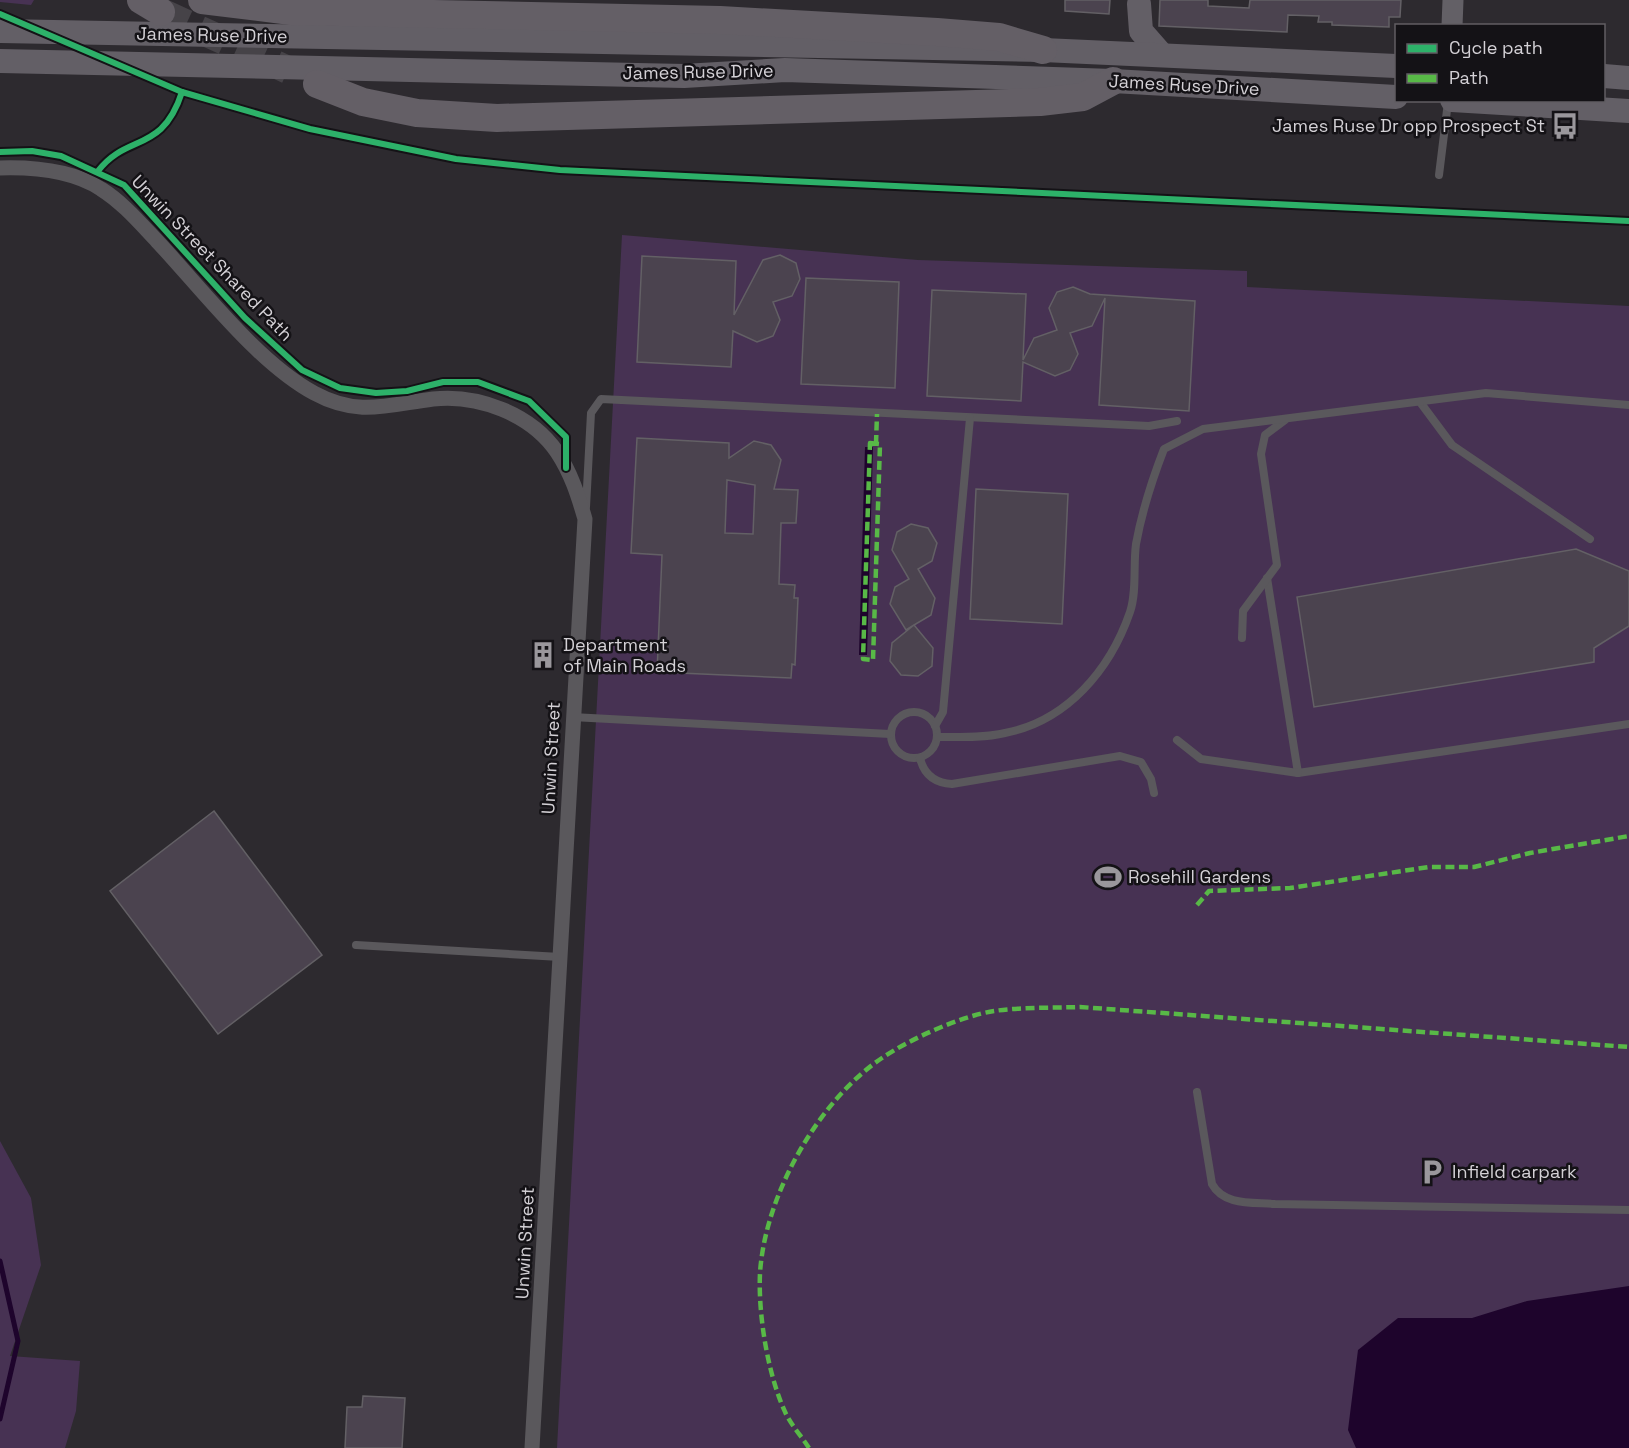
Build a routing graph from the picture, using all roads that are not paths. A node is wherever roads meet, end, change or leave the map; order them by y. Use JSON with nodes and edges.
{"nodes":[{"id":1,"x":202,"y":0,"type":"edge"},
{"id":2,"x":1453,"y":0,"type":"edge"},
{"id":3,"x":1139,"y":2,"type":"edge"},
{"id":4,"x":1452,"y":24,"type":"edge"},
{"id":5,"x":0,"y":31,"type":"edge"},
{"id":6,"x":1043,"y":50,"type":"junction"},
{"id":7,"x":1162,"y":56,"type":"junction"},
{"id":8,"x":0,"y":61,"type":"edge"},
{"id":9,"x":1395,"y":66,"type":"edge"},
{"id":10,"x":1605,"y":76,"type":"edge"},
{"id":11,"x":1629,"y":78,"type":"edge"},
{"id":12,"x":1113,"y":81,"type":"junction"},
{"id":13,"x":317,"y":84,"type":"tunnel mouth"},
{"id":14,"x":1395,"y":97,"type":"edge"},
{"id":15,"x":1450,"y":102,"type":"edge"},
{"id":16,"x":1483,"y":102,"type":"edge"},
{"id":17,"x":1629,"y":111,"type":"edge"},
{"id":18,"x":0,"y":168,"type":"edge"},
{"id":19,"x":1439,"y":175,"type":"dead end"},
{"id":20,"x":1420,"y":402,"type":"junction"},
{"id":21,"x":1629,"y":405,"type":"edge"},
{"id":22,"x":970,"y":418,"type":"junction"},
{"id":23,"x":1287,"y":419,"type":"junction"},
{"id":24,"x":1177,"y":421,"type":"dead end"},
{"id":25,"x":585,"y":519,"type":"junction"},
{"id":26,"x":1590,"y":539,"type":"dead end"},
{"id":27,"x":1267,"y":578,"type":"junction"},
{"id":28,"x":1242,"y":638,"type":"dead end"},
{"id":29,"x":572,"y":717,"type":"junction"},
{"id":30,"x":1629,"y":724,"type":"edge"},
{"id":31,"x":935,"y":726,"type":"junction"},
{"id":32,"x":890,"y":734,"type":"junction"},
{"id":33,"x":937,"y":737,"type":"junction"},
{"id":34,"x":1177,"y":740,"type":"dead end"},
{"id":35,"x":920,"y":758,"type":"junction"},
{"id":36,"x":1298,"y":772,"type":"junction"},
{"id":37,"x":1154,"y":793,"type":"dead end"},
{"id":38,"x":356,"y":945,"type":"dead end"},
{"id":39,"x":560,"y":957,"type":"junction"},
{"id":40,"x":1197,"y":1092,"type":"dead end"},
{"id":41,"x":1629,"y":1210,"type":"edge"},
{"id":42,"x":532,"y":1448,"type":"edge"}],
"edges":[{"from":1,"to":6,"type":"highway"},
{"from":2,"to":4,"type":"street"},
{"from":3,"to":7,"type":"main road"},
{"from":5,"to":6,"type":"main road","name":"James Ruse Drive"},
{"from":6,"to":7,"type":"main road","name":"James Ruse Drive"},
{"from":7,"to":9,"type":"main road","name":"James Ruse Drive"},
{"from":8,"to":12,"type":"main road","name":"James Ruse Drive"},
{"from":10,"to":11,"type":"main road"},
{"from":12,"to":13,"type":"highway"},
{"from":12,"to":14,"type":"main road","name":"James Ruse Drive"},
{"from":15,"to":19,"type":"lane"},
{"from":16,"to":17,"type":"main road"},
{"from":18,"to":25,"type":"street","name":"Unwin Street"},
{"from":20,"to":21,"type":"lane"},
{"from":20,"to":23,"type":"lane"},
{"from":20,"to":26,"type":"lane"},
{"from":22,"to":24,"type":"lane"},
{"from":22,"to":25,"type":"lane"},
{"from":22,"to":31,"type":"lane"},
{"from":23,"to":27,"type":"lane"},
{"from":23,"to":33,"type":"lane"},
{"from":25,"to":29,"type":"street","name":"Unwin Street"},
{"from":27,"to":28,"type":"lane"},
{"from":27,"to":36,"type":"lane"},
{"from":29,"to":32,"type":"lane"},
{"from":29,"to":39,"type":"street","name":"Unwin Street"},
{"from":30,"to":36,"type":"lane"},
{"from":31,"to":32,"type":"lane"},
{"from":31,"to":33,"type":"lane"},
{"from":32,"to":35,"type":"lane"},
{"from":33,"to":35,"type":"lane"},
{"from":34,"to":36,"type":"lane"},
{"from":35,"to":37,"type":"lane"},
{"from":38,"to":39,"type":"lane"},
{"from":39,"to":42,"type":"street","name":"Unwin Street"},
{"from":40,"to":41,"type":"lane"}]}
